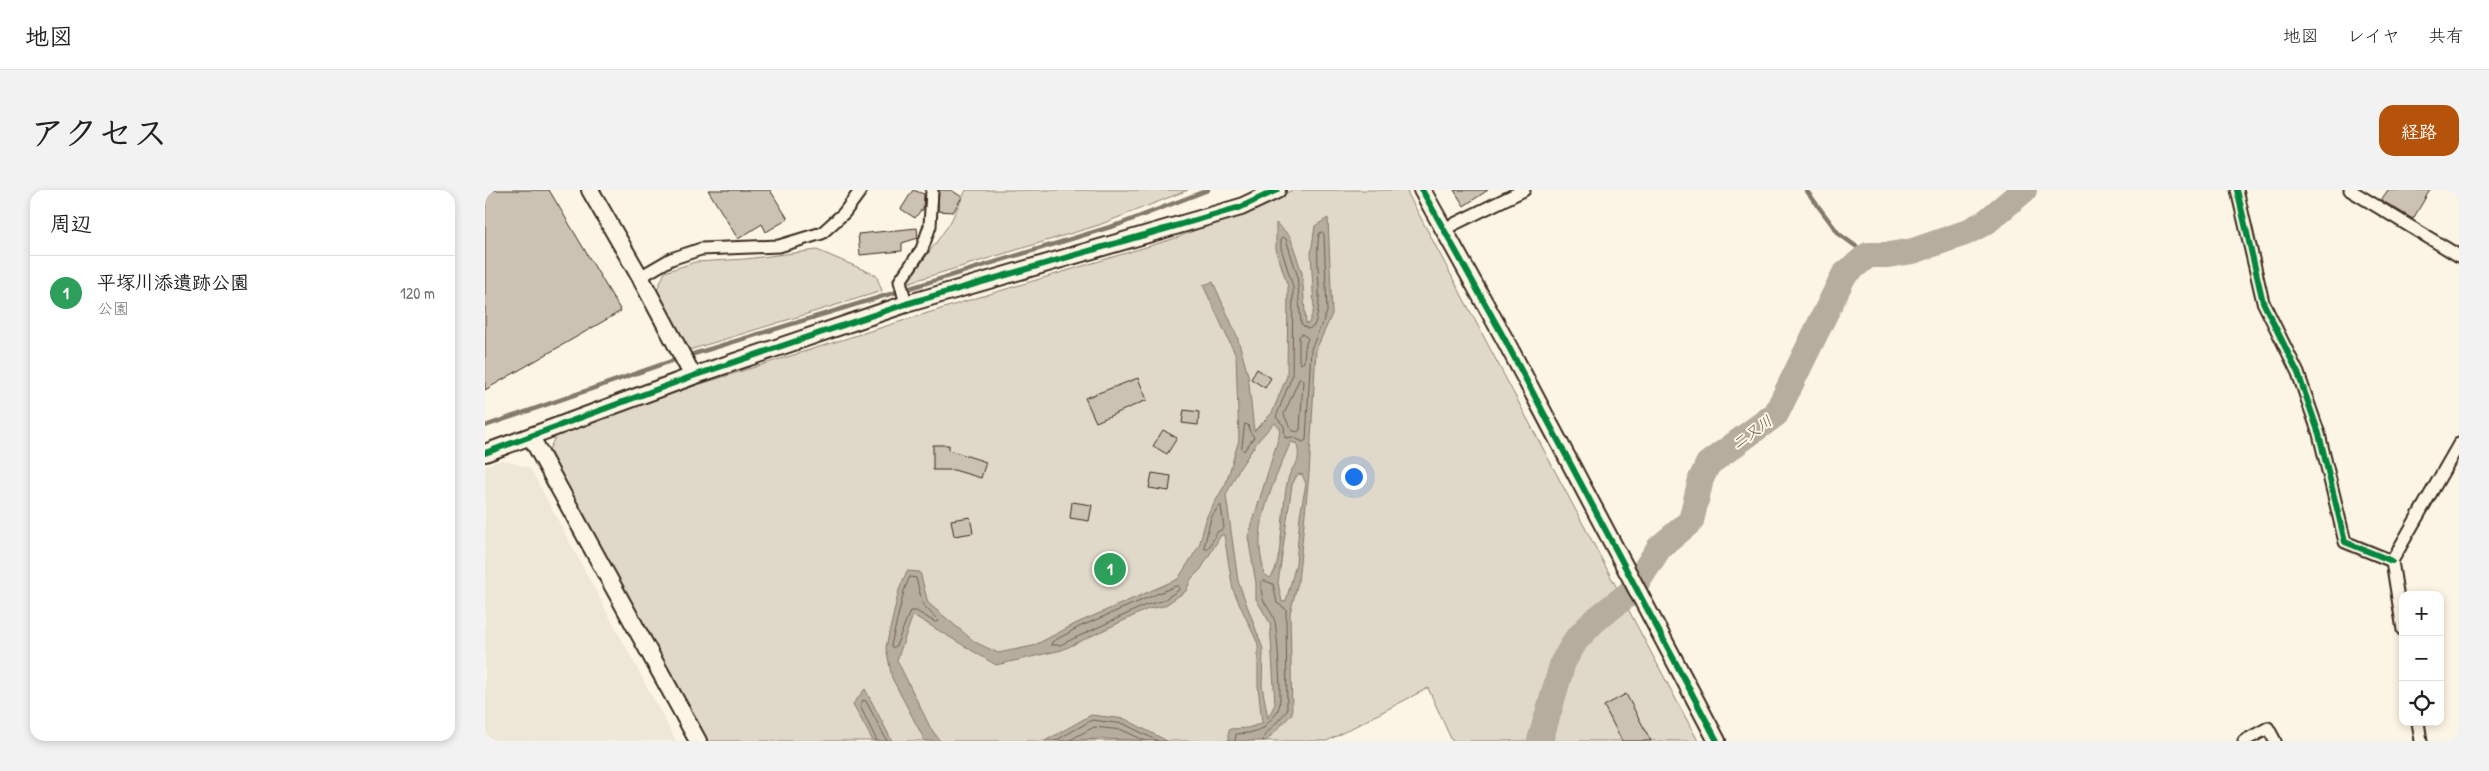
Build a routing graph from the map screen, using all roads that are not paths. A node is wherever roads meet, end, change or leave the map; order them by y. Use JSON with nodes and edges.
{"nodes":[{"id":1,"x":590,"y":190,"type":"edge"},
{"id":2,"x":861,"y":190,"type":"edge"},
{"id":3,"x":932,"y":190,"type":"edge"},
{"id":4,"x":1277,"y":190,"type":"edge"},
{"id":5,"x":1422,"y":190,"type":"edge"},
{"id":6,"x":1524,"y":190,"type":"edge"},
{"id":7,"x":2237,"y":190,"type":"edge"},
{"id":8,"x":2350,"y":190,"type":"edge"},
{"id":9,"x":1444,"y":229,"type":"junction"},
{"id":10,"x":2459,"y":256,"type":"edge"},
{"id":11,"x":640,"y":277,"type":"junction"},
{"id":12,"x":905,"y":304,"type":"junction"},
{"id":13,"x":689,"y":370,"type":"junction"},
{"id":14,"x":531,"y":437,"type":"junction"},
{"id":15,"x":2459,"y":444,"type":"edge"},
{"id":16,"x":485,"y":453,"type":"edge"},
{"id":17,"x":2392,"y":561,"type":"junction"},
{"id":18,"x":2399,"y":605,"type":"edge"},
{"id":19,"x":2419,"y":726,"type":"edge"},
{"id":20,"x":698,"y":741,"type":"edge"},
{"id":21,"x":1717,"y":741,"type":"edge"},
{"id":22,"x":2244,"y":741,"type":"edge"},
{"id":23,"x":2275,"y":741,"type":"edge"},
{"id":24,"x":2421,"y":741,"type":"edge"}],
"edges":[{"from":1,"to":11,"type":"street"},
{"from":2,"to":11,"type":"street"},
{"from":3,"to":12,"type":"street"},
{"from":4,"to":12,"type":"street"},
{"from":5,"to":9,"type":"street"},
{"from":6,"to":9,"type":"street"},
{"from":7,"to":17,"type":"street"},
{"from":8,"to":10,"type":"street"},
{"from":9,"to":21,"type":"street"},
{"from":11,"to":13,"type":"street"},
{"from":12,"to":13,"type":"street"},
{"from":13,"to":14,"type":"street"},
{"from":14,"to":16,"type":"street"},
{"from":14,"to":20,"type":"street"},
{"from":15,"to":17,"type":"street"},
{"from":17,"to":18,"type":"street"},
{"from":19,"to":24,"type":"street"},
{"from":22,"to":23,"type":"street"}]}
